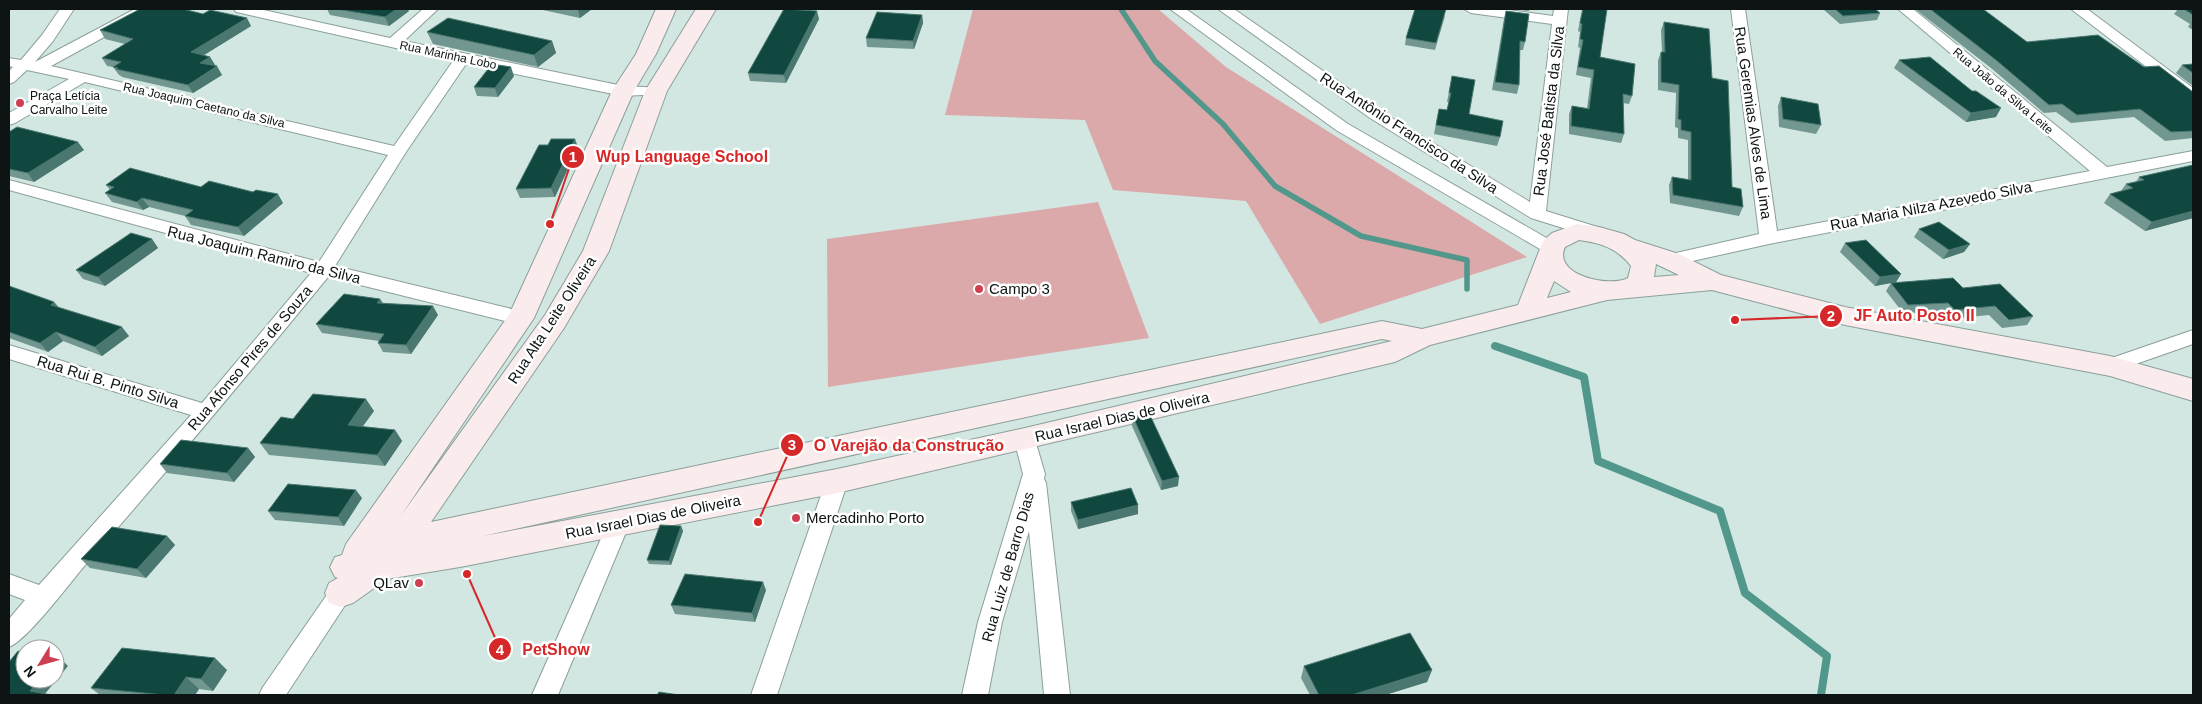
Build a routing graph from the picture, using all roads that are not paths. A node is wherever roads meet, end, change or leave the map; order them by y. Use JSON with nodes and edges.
{"nodes":[{"id":1,"x":66,"y":9,"type":"edge"},
{"id":2,"x":146,"y":9,"type":"edge"},
{"id":3,"x":240,"y":9,"type":"edge"},
{"id":4,"x":431,"y":9,"type":"edge"},
{"id":5,"x":666,"y":9,"type":"edge"},
{"id":6,"x":1178,"y":9,"type":"edge"},
{"id":7,"x":1225,"y":9,"type":"edge"},
{"id":8,"x":1471,"y":9,"type":"edge"},
{"id":9,"x":1738,"y":9,"type":"edge"},
{"id":10,"x":1905,"y":9,"type":"edge"},
{"id":11,"x":2078,"y":9,"type":"edge"},
{"id":12,"x":698,"y":10,"type":"edge"},
{"id":13,"x":1560,"y":15,"type":"edge"},
{"id":14,"x":393,"y":43,"type":"junction"},
{"id":15,"x":462,"y":58,"type":"junction"},
{"id":16,"x":9,"y":62,"type":"edge"},
{"id":17,"x":31,"y":66,"type":"junction"},
{"id":18,"x":83,"y":77,"type":"junction"},
{"id":19,"x":9,"y":79,"type":"edge"},
{"id":20,"x":623,"y":91,"type":"junction"},
{"id":21,"x":656,"y":91,"type":"junction"},
{"id":22,"x":2193,"y":95,"type":"edge"},
{"id":23,"x":9,"y":120,"type":"edge"},
{"id":24,"x":398,"y":152,"type":"junction"},
{"id":25,"x":2193,"y":156,"type":"edge"},
{"id":26,"x":2102,"y":172,"type":"junction"},
{"id":27,"x":9,"y":186,"type":"edge"},
{"id":28,"x":1537,"y":214,"type":"junction"},
{"id":29,"x":1605,"y":235,"type":"junction"},
{"id":30,"x":1769,"y":238,"type":"junction"},
{"id":31,"x":1630,"y":247,"type":"junction"},
{"id":32,"x":1552,"y":248,"type":"junction"},
{"id":33,"x":1670,"y":260,"type":"junction"},
{"id":34,"x":323,"y":271,"type":"junction"},
{"id":35,"x":1712,"y":281,"type":"junction"},
{"id":36,"x":1632,"y":288,"type":"junction"},
{"id":37,"x":1605,"y":292,"type":"junction"},
{"id":38,"x":1529,"y":312,"type":"junction"},
{"id":39,"x":521,"y":318,"type":"junction"},
{"id":40,"x":2193,"y":337,"type":"edge"},
{"id":41,"x":1422,"y":338,"type":"junction"},
{"id":42,"x":9,"y":352,"type":"edge"},
{"id":43,"x":2110,"y":366,"type":"junction"},
{"id":44,"x":2193,"y":391,"type":"edge"},
{"id":45,"x":1017,"y":409,"type":"junction"},
{"id":46,"x":206,"y":412,"type":"junction"},
{"id":47,"x":1025,"y":440,"type":"junction"},
{"id":48,"x":1034,"y":474,"type":"junction"},
{"id":49,"x":837,"y":481,"type":"junction"},
{"id":50,"x":618,"y":524,"type":"junction"},
{"id":51,"x":398,"y":542,"type":"junction"},
{"id":52,"x":372,"y":554,"type":"junction"},
{"id":53,"x":344,"y":580,"type":"joint"},
{"id":54,"x":9,"y":584,"type":"edge"},
{"id":55,"x":44,"y":597,"type":"junction"},
{"id":56,"x":9,"y":636,"type":"edge"},
{"id":57,"x":272,"y":695,"type":"edge"},
{"id":58,"x":545,"y":695,"type":"edge"},
{"id":59,"x":764,"y":695,"type":"edge"},
{"id":60,"x":975,"y":695,"type":"edge"},
{"id":61,"x":1057,"y":695,"type":"edge"}],
"edges":[{"from":1,"to":17,"type":"street"},
{"from":2,"to":17,"type":"street"},
{"from":3,"to":14,"type":"street","name":"Rua Marinha Lobo"},
{"from":4,"to":14,"type":"street"},
{"from":5,"to":20,"type":"main road","name":"Rua Alta Leite Oliveira"},
{"from":6,"to":32,"type":"street","name":"Rua Antônio Francisco da Silva"},
{"from":7,"to":28,"type":"street","name":"Rua Antônio Francisco da Silva"},
{"from":8,"to":13,"type":"street"},
{"from":9,"to":30,"type":"street","name":"Rua Geremias Alves de Lima"},
{"from":10,"to":26,"type":"street","name":"Rua João da Silva Leite"},
{"from":11,"to":22,"type":"street"},
{"from":12,"to":21,"type":"main road","name":"Rua Alta Leite Oliveira"},
{"from":13,"to":28,"type":"street","name":"Rua José Batista da Silva"},
{"from":14,"to":15,"type":"street","name":"Rua Marinha Lobo"},
{"from":15,"to":20,"type":"street","name":"Rua Marinha Lobo"},
{"from":15,"to":24,"type":"street","name":"Rua Afonso Pires de Souza"},
{"from":16,"to":17,"type":"street","name":"Rua Joaquim Caetano da Silva"},
{"from":17,"to":18,"type":"street","name":"Rua Joaquim Caetano da Silva"},
{"from":17,"to":19,"type":"street"},
{"from":18,"to":23,"type":"street"},
{"from":18,"to":24,"type":"street","name":"Rua Joaquim Caetano da Silva"},
{"from":20,"to":21,"type":"street","name":"Rua Marinha Lobo"},
{"from":20,"to":39,"type":"main road","name":"Rua Alta Leite Oliveira"},
{"from":21,"to":51,"type":"main road","name":"Rua Alta Leite Oliveira"},
{"from":24,"to":34,"type":"street","name":"Rua Afonso Pires de Souza"},
{"from":25,"to":26,"type":"street","name":"Rua Maria Nilza Azevedo Silva"},
{"from":26,"to":30,"type":"street","name":"Rua Maria Nilza Azevedo Silva"},
{"from":27,"to":34,"type":"street","name":"Rua Joaquim Ramiro da Silva"},
{"from":28,"to":29,"type":"street","name":"Rua Antônio Francisco da Silva"},
{"from":28,"to":32,"type":"street"},
{"from":29,"to":31,"type":"main road"},
{"from":29,"to":32,"type":"main road"},
{"from":30,"to":33,"type":"street","name":"Rua Maria Nilza Azevedo Silva"},
{"from":31,"to":33,"type":"main road"},
{"from":31,"to":36,"type":"main road"},
{"from":32,"to":37,"type":"main road"},
{"from":32,"to":38,"type":"main road"},
{"from":33,"to":35,"type":"main road"},
{"from":34,"to":39,"type":"street","name":"Rua Joaquim Ramiro da Silva"},
{"from":34,"to":46,"type":"street","name":"Rua Afonso Pires de Souza"},
{"from":35,"to":36,"type":"main road"},
{"from":35,"to":43,"type":"main road"},
{"from":36,"to":37,"type":"main road"},
{"from":37,"to":38,"type":"main road","name":"Rua Israel Dias de Oliveira"},
{"from":38,"to":41,"type":"main road","name":"Rua Israel Dias de Oliveira"},
{"from":39,"to":52,"type":"main road","name":"Rua Alta Leite Oliveira"},
{"from":40,"to":43,"type":"street"},
{"from":41,"to":45,"type":"main road","name":"Rua Israel Dias de Oliveira"},
{"from":41,"to":47,"type":"main road","name":"Rua Israel Dias de Oliveira"},
{"from":42,"to":46,"type":"street","name":"Rua Rui B. Pinto Silva"},
{"from":43,"to":44,"type":"main road"},
{"from":45,"to":47,"type":"main road"},
{"from":45,"to":51,"type":"main road","name":"Rua Israel Dias de Oliveira"},
{"from":46,"to":55,"type":"street","name":"Rua Afonso Pires de Souza"},
{"from":47,"to":48,"type":"street","name":"Rua Luiz de Barro Dias"},
{"from":47,"to":49,"type":"main road","name":"Rua Israel Dias de Oliveira"},
{"from":48,"to":60,"type":"street","name":"Rua Luiz de Barro Dias"},
{"from":48,"to":61,"type":"street"},
{"from":49,"to":50,"type":"main road","name":"Rua Israel Dias de Oliveira"},
{"from":49,"to":59,"type":"street"},
{"from":50,"to":52,"type":"main road","name":"Rua Israel Dias de Oliveira"},
{"from":50,"to":58,"type":"street"},
{"from":51,"to":52,"type":"main road","name":"Rua Israel Dias de Oliveira"},
{"from":52,"to":53,"type":"main road","name":"Rua Israel Dias de Oliveira"},
{"from":53,"to":57,"type":"street"},
{"from":54,"to":55,"type":"street"},
{"from":55,"to":56,"type":"street","name":"Rua Afonso Pires de Souza"}]}
